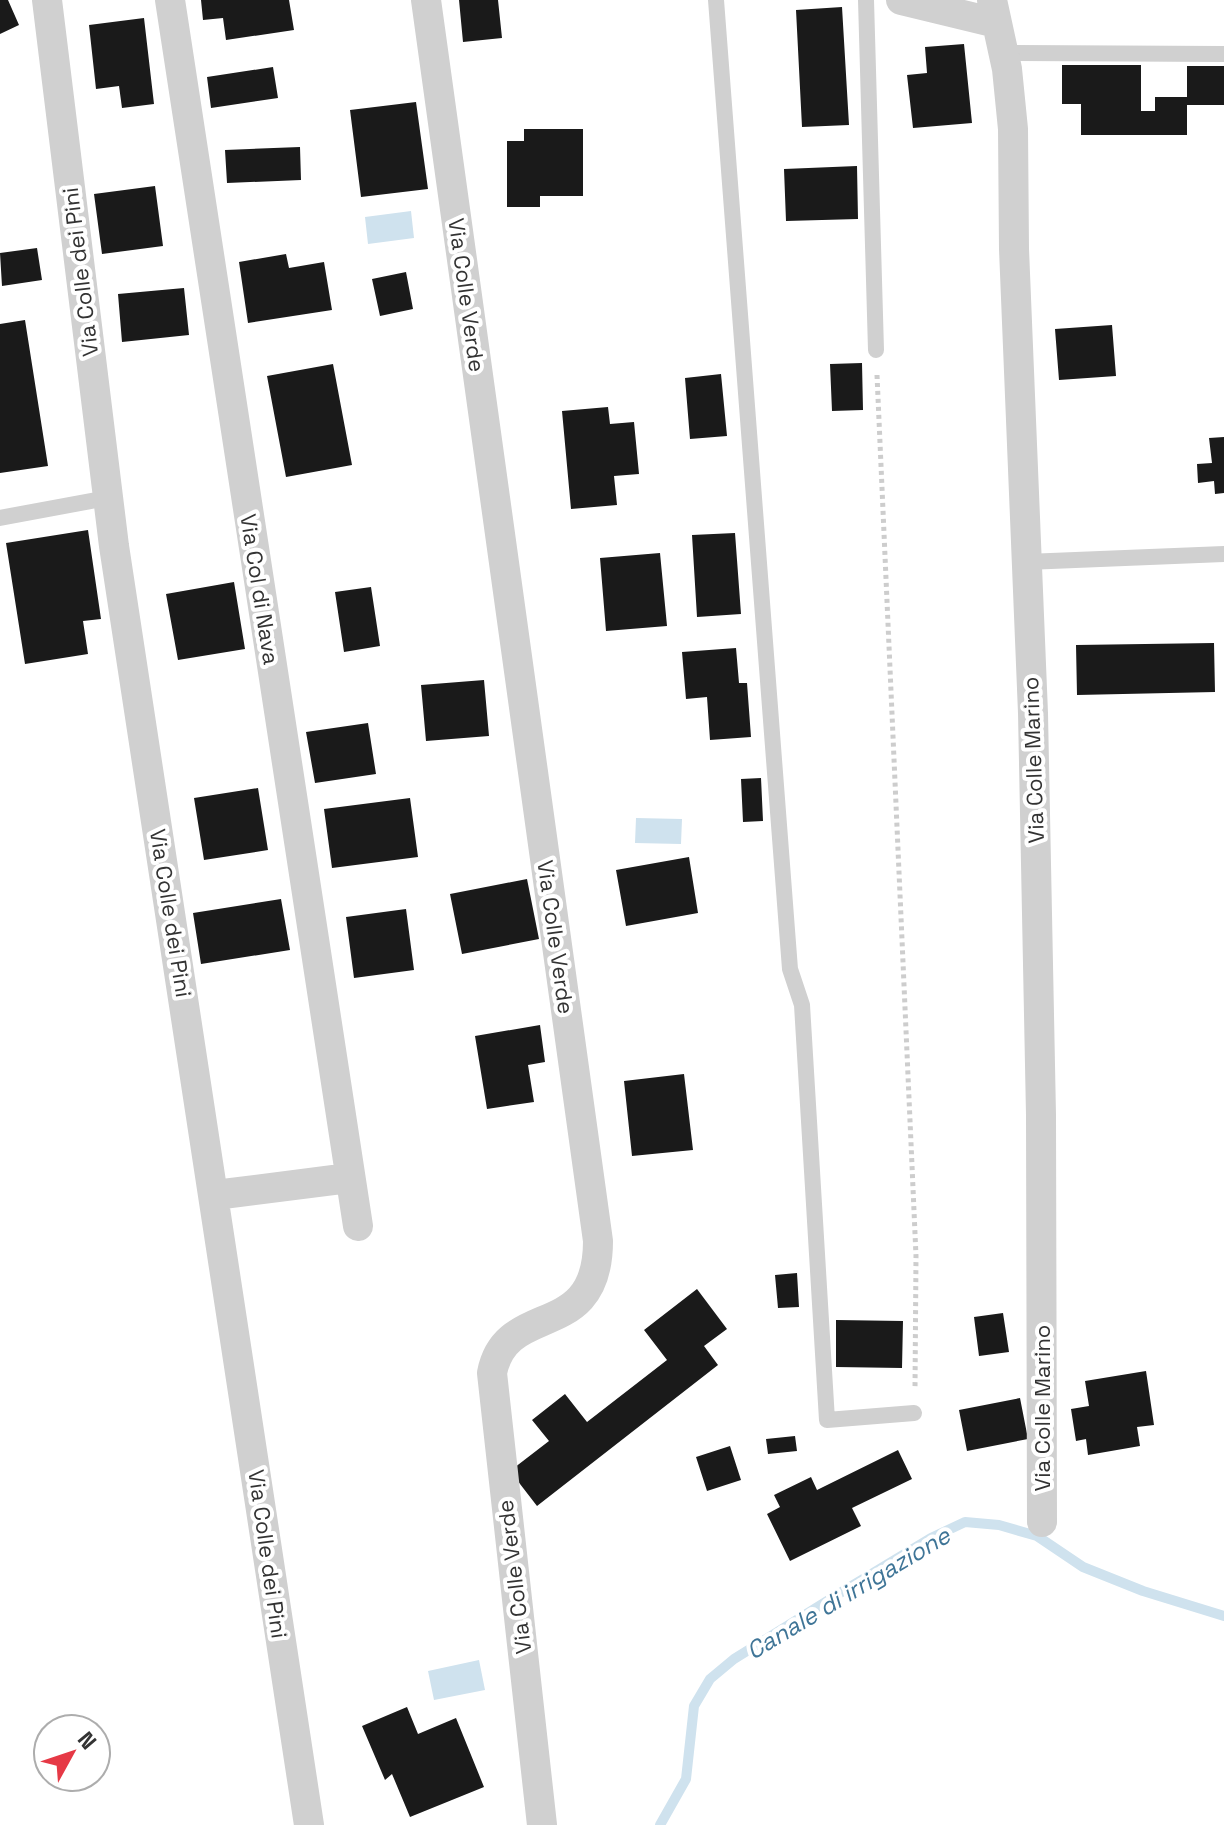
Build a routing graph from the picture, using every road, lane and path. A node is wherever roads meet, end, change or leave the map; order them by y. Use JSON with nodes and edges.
{"nodes":[{"id":1,"x":47,"y":0,"type":"edge"},
{"id":2,"x":170,"y":0,"type":"edge"},
{"id":3,"x":426,"y":0,"type":"edge"},
{"id":4,"x":716,"y":0,"type":"edge"},
{"id":5,"x":866,"y":0,"type":"edge"},
{"id":6,"x":901,"y":0,"type":"edge"},
{"id":7,"x":994,"y":11,"type":"edge"},
{"id":8,"x":1004,"y":53,"type":"junction"},
{"id":9,"x":1224,"y":54,"type":"edge"},
{"id":10,"x":876,"y":350,"type":"joint"},
{"id":11,"x":107,"y":498,"type":"junction"},
{"id":12,"x":0,"y":518,"type":"edge"},
{"id":13,"x":1224,"y":554,"type":"edge"},
{"id":14,"x":1026,"y":562,"type":"junction"},
{"id":15,"x":349,"y":1178,"type":"junction"},
{"id":16,"x":215,"y":1195,"type":"junction"},
{"id":17,"x":358,"y":1226,"type":"dead end"},
{"id":18,"x":914,"y":1413,"type":"joint"},
{"id":19,"x":1042,"y":1522,"type":"dead end"},
{"id":20,"x":309,"y":1825,"type":"edge"},
{"id":21,"x":542,"y":1825,"type":"edge"}],
"edges":[{"from":1,"to":11,"type":"street","name":"Via Colle dei Pini"},
{"from":2,"to":15,"type":"street","name":"Via Col di Nava"},
{"from":3,"to":21,"type":"street","name":"Via Colle Verde"},
{"from":4,"to":18,"type":"lane"},
{"from":5,"to":10,"type":"lane"},
{"from":6,"to":7,"type":"street"},
{"from":7,"to":8,"type":"street","name":"Via Colle Marino"},
{"from":8,"to":9,"type":"lane"},
{"from":8,"to":14,"type":"street","name":"Via Colle Marino"},
{"from":10,"to":18,"type":"path"},
{"from":11,"to":12,"type":"lane"},
{"from":11,"to":16,"type":"street","name":"Via Colle dei Pini"},
{"from":13,"to":14,"type":"lane"},
{"from":14,"to":19,"type":"street","name":"Via Colle Marino"},
{"from":15,"to":16,"type":"street"},
{"from":15,"to":17,"type":"street","name":"Via Col di Nava"},
{"from":16,"to":20,"type":"street","name":"Via Colle dei Pini"}]}
